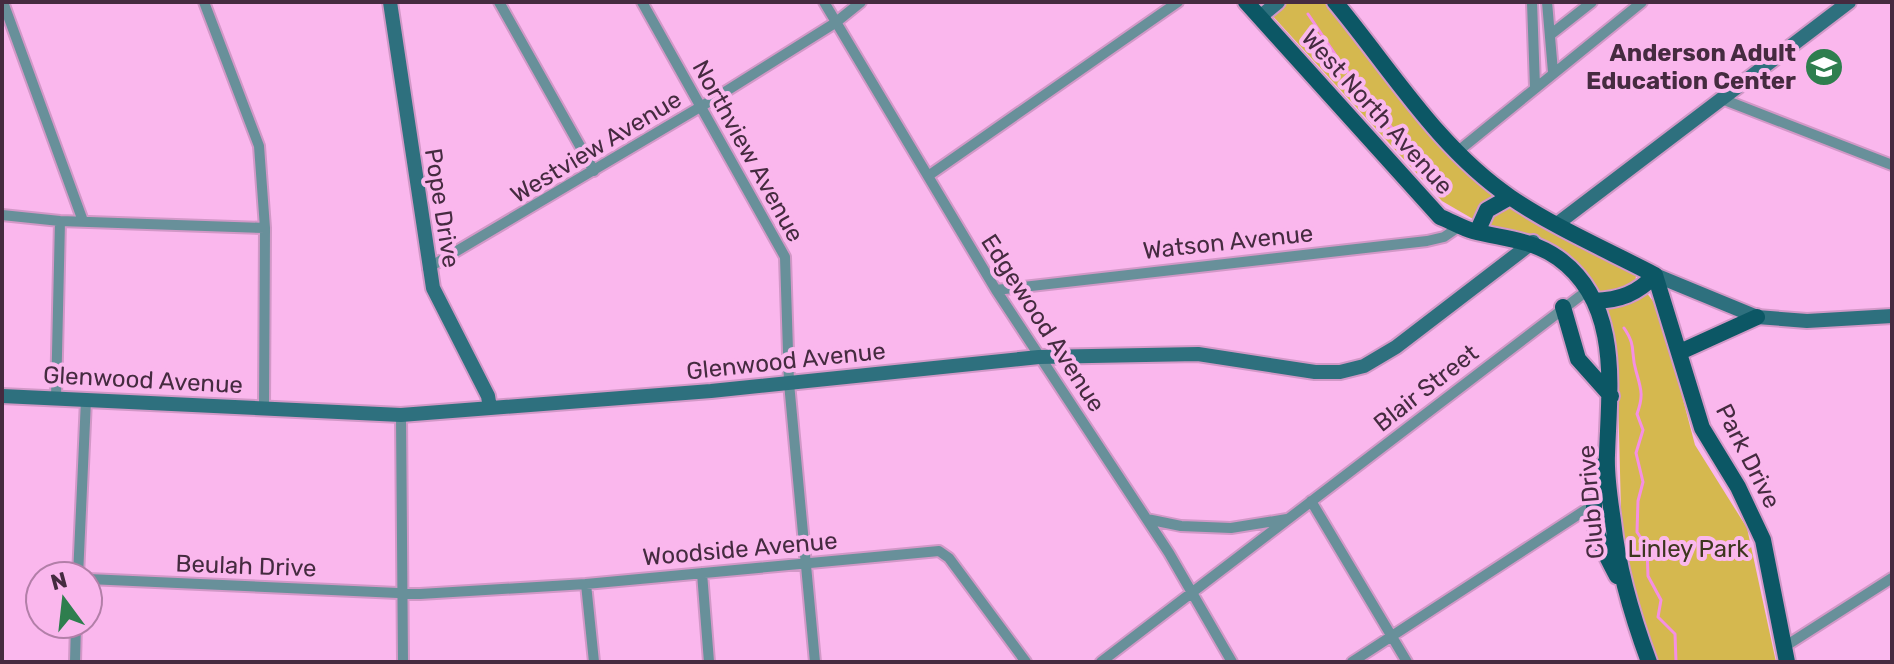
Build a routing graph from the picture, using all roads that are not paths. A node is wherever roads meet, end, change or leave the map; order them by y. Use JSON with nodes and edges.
{"nodes":[{"id":1,"x":3,"y":2,"type":"edge"},
{"id":2,"x":204,"y":2,"type":"edge"},
{"id":3,"x":390,"y":2,"type":"edge"},
{"id":4,"x":499,"y":2,"type":"edge"},
{"id":5,"x":642,"y":2,"type":"edge"},
{"id":6,"x":824,"y":2,"type":"edge"},
{"id":7,"x":861,"y":2,"type":"edge"},
{"id":8,"x":1178,"y":2,"type":"edge"},
{"id":9,"x":1246,"y":2,"type":"edge"},
{"id":10,"x":1278,"y":2,"type":"edge"},
{"id":11,"x":1335,"y":2,"type":"edge"},
{"id":12,"x":1532,"y":2,"type":"edge"},
{"id":13,"x":1547,"y":2,"type":"edge"},
{"id":14,"x":1592,"y":2,"type":"edge"},
{"id":15,"x":1642,"y":2,"type":"edge"},
{"id":16,"x":1849,"y":2,"type":"edge"},
{"id":17,"x":1260,"y":17,"type":"junction"},
{"id":18,"x":835,"y":23,"type":"junction"},
{"id":19,"x":1550,"y":35,"type":"junction"},
{"id":20,"x":1553,"y":72,"type":"junction"},
{"id":21,"x":1535,"y":87,"type":"junction"},
{"id":22,"x":1722,"y":99,"type":"junction"},
{"id":23,"x":701,"y":107,"type":"junction"},
{"id":24,"x":1457,"y":152,"type":"junction"},
{"id":25,"x":1892,"y":165,"type":"edge"},
{"id":26,"x":594,"y":171,"type":"junction"},
{"id":27,"x":928,"y":176,"type":"junction"},
{"id":28,"x":1510,"y":197,"type":"junction"},
{"id":29,"x":2,"y":215,"type":"edge"},
{"id":30,"x":60,"y":221,"type":"junction"},
{"id":31,"x":83,"y":221,"type":"junction"},
{"id":32,"x":1557,"y":224,"type":"junction"},
{"id":33,"x":1460,"y":226,"type":"junction"},
{"id":34,"x":265,"y":228,"type":"junction"},
{"id":35,"x":1477,"y":232,"type":"junction"},
{"id":36,"x":1533,"y":242,"type":"junction"},
{"id":37,"x":428,"y":268,"type":"junction"},
{"id":38,"x":1655,"y":275,"type":"junction"},
{"id":39,"x":996,"y":290,"type":"junction"},
{"id":40,"x":1591,"y":296,"type":"junction"},
{"id":41,"x":1563,"y":307,"type":"junction"},
{"id":42,"x":1892,"y":316,"type":"edge"},
{"id":43,"x":1757,"y":317,"type":"junction"},
{"id":44,"x":1680,"y":352,"type":"junction"},
{"id":45,"x":1039,"y":357,"type":"junction"},
{"id":46,"x":789,"y":383,"type":"junction"},
{"id":47,"x":2,"y":396,"type":"edge"},
{"id":48,"x":1611,"y":396,"type":"junction"},
{"id":49,"x":56,"y":398,"type":"junction"},
{"id":50,"x":86,"y":400,"type":"junction"},
{"id":51,"x":264,"y":408,"type":"junction"},
{"id":52,"x":490,"y":408,"type":"junction"},
{"id":53,"x":401,"y":415,"type":"junction"},
{"id":54,"x":1607,"y":457,"type":"junction"},
{"id":55,"x":1311,"y":501,"type":"junction"},
{"id":56,"x":1590,"y":507,"type":"junction"},
{"id":57,"x":1147,"y":519,"type":"junction"},
{"id":58,"x":1289,"y":519,"type":"junction"},
{"id":59,"x":79,"y":560,"type":"edge"},
{"id":60,"x":809,"y":563,"type":"junction"},
{"id":61,"x":702,"y":573,"type":"junction"},
{"id":62,"x":1892,"y":578,"type":"edge"},
{"id":63,"x":104,"y":580,"type":"edge"},
{"id":64,"x":586,"y":584,"type":"junction"},
{"id":65,"x":1624,"y":590,"type":"junction"},
{"id":66,"x":403,"y":593,"type":"junction"},
{"id":67,"x":1194,"y":593,"type":"junction"},
{"id":68,"x":1392,"y":635,"type":"junction"},
{"id":69,"x":76,"y":640,"type":"edge"},
{"id":70,"x":1786,"y":655,"type":"edge"},
{"id":71,"x":75,"y":662,"type":"edge"},
{"id":72,"x":403,"y":662,"type":"edge"},
{"id":73,"x":594,"y":662,"type":"edge"},
{"id":74,"x":709,"y":662,"type":"edge"},
{"id":75,"x":815,"y":662,"type":"edge"},
{"id":76,"x":1026,"y":662,"type":"edge"},
{"id":77,"x":1101,"y":662,"type":"edge"},
{"id":78,"x":1232,"y":662,"type":"edge"},
{"id":79,"x":1352,"y":662,"type":"edge"},
{"id":80,"x":1407,"y":662,"type":"edge"},
{"id":81,"x":1649,"y":662,"type":"edge"}],
"edges":[{"from":1,"to":31,"type":"street"},
{"from":2,"to":34,"type":"street"},
{"from":3,"to":37,"type":"street","name":"Pope Drive"},
{"from":4,"to":26,"type":"street"},
{"from":5,"to":23,"type":"street","name":"Northview Avenue"},
{"from":6,"to":18,"type":"street","name":"Edgewood Avenue"},
{"from":7,"to":18,"type":"street","name":"Westview Avenue"},
{"from":8,"to":27,"type":"street"},
{"from":9,"to":17,"type":"main road","name":"West North Avenue"},
{"from":10,"to":17,"type":"street"},
{"from":11,"to":24,"type":"main road"},
{"from":12,"to":21,"type":"street"},
{"from":13,"to":19,"type":"street"},
{"from":14,"to":19,"type":"street"},
{"from":15,"to":20,"type":"street"},
{"from":16,"to":22,"type":"street"},
{"from":17,"to":33,"type":"main road","name":"West North Avenue"},
{"from":18,"to":23,"type":"street","name":"Westview Avenue"},
{"from":18,"to":27,"type":"street","name":"Edgewood Avenue"},
{"from":19,"to":20,"type":"street"},
{"from":20,"to":21,"type":"street"},
{"from":21,"to":24,"type":"street"},
{"from":22,"to":25,"type":"street"},
{"from":22,"to":32,"type":"street"},
{"from":23,"to":26,"type":"street","name":"Westview Avenue"},
{"from":23,"to":46,"type":"street","name":"Northview Avenue"},
{"from":24,"to":28,"type":"main road"},
{"from":26,"to":37,"type":"street","name":"Westview Avenue"},
{"from":27,"to":39,"type":"street","name":"Edgewood Avenue"},
{"from":28,"to":32,"type":"main road"},
{"from":28,"to":35,"type":"main road"},
{"from":29,"to":30,"type":"street"},
{"from":30,"to":31,"type":"street"},
{"from":30,"to":49,"type":"street"},
{"from":31,"to":34,"type":"street"},
{"from":32,"to":38,"type":"main road"},
{"from":33,"to":35,"type":"main road","name":"West North Avenue"},
{"from":33,"to":39,"type":"street","name":"Watson Avenue"},
{"from":34,"to":51,"type":"street"},
{"from":35,"to":36,"type":"main road","name":"West North Avenue"},
{"from":36,"to":40,"type":"main road"},
{"from":36,"to":45,"type":"street","name":"Glenwood Avenue"},
{"from":37,"to":52,"type":"street","name":"Pope Drive"},
{"from":38,"to":40,"type":"main road"},
{"from":38,"to":43,"type":"street"},
{"from":38,"to":44,"type":"main road","name":"Park Drive"},
{"from":39,"to":45,"type":"street","name":"Edgewood Avenue"},
{"from":40,"to":41,"type":"street","name":"Blair Street"},
{"from":40,"to":48,"type":"main road","name":"Club Drive"},
{"from":41,"to":48,"type":"main road"},
{"from":41,"to":55,"type":"street","name":"Blair Street"},
{"from":42,"to":43,"type":"street"},
{"from":43,"to":44,"type":"main road"},
{"from":44,"to":70,"type":"main road","name":"Park Drive"},
{"from":45,"to":46,"type":"street","name":"Glenwood Avenue"},
{"from":45,"to":57,"type":"street","name":"Edgewood Avenue"},
{"from":46,"to":52,"type":"street","name":"Glenwood Avenue"},
{"from":46,"to":60,"type":"street","name":"Northview Avenue"},
{"from":47,"to":49,"type":"street","name":"Glenwood Avenue"},
{"from":48,"to":54,"type":"main road","name":"Club Drive"},
{"from":49,"to":50,"type":"street","name":"Glenwood Avenue"},
{"from":50,"to":51,"type":"street","name":"Glenwood Avenue"},
{"from":50,"to":59,"type":"street"},
{"from":51,"to":53,"type":"street","name":"Glenwood Avenue"},
{"from":52,"to":53,"type":"street","name":"Glenwood Avenue"},
{"from":53,"to":66,"type":"street"},
{"from":54,"to":56,"type":"main road"},
{"from":54,"to":65,"type":"main road","name":"Club Drive"},
{"from":55,"to":58,"type":"street","name":"Blair Street"},
{"from":55,"to":68,"type":"street"},
{"from":56,"to":65,"type":"main road"},
{"from":56,"to":68,"type":"street"},
{"from":57,"to":58,"type":"street"},
{"from":57,"to":67,"type":"street","name":"Edgewood Avenue"},
{"from":58,"to":67,"type":"street","name":"Blair Street"},
{"from":60,"to":61,"type":"street","name":"Woodside Avenue"},
{"from":60,"to":75,"type":"street","name":"Northview Avenue"},
{"from":60,"to":76,"type":"street","name":"Woodside Avenue"},
{"from":61,"to":64,"type":"street","name":"Woodside Avenue"},
{"from":61,"to":74,"type":"street"},
{"from":62,"to":70,"type":"street"},
{"from":63,"to":66,"type":"street","name":"Beulah Drive"},
{"from":64,"to":66,"type":"street","name":"Woodside Avenue"},
{"from":64,"to":73,"type":"street"},
{"from":65,"to":81,"type":"main road","name":"Club Drive"},
{"from":66,"to":72,"type":"street"},
{"from":67,"to":77,"type":"street","name":"Blair Street"},
{"from":67,"to":78,"type":"street","name":"Edgewood Avenue"},
{"from":68,"to":79,"type":"street"},
{"from":68,"to":80,"type":"street"},
{"from":69,"to":71,"type":"street"}]}
